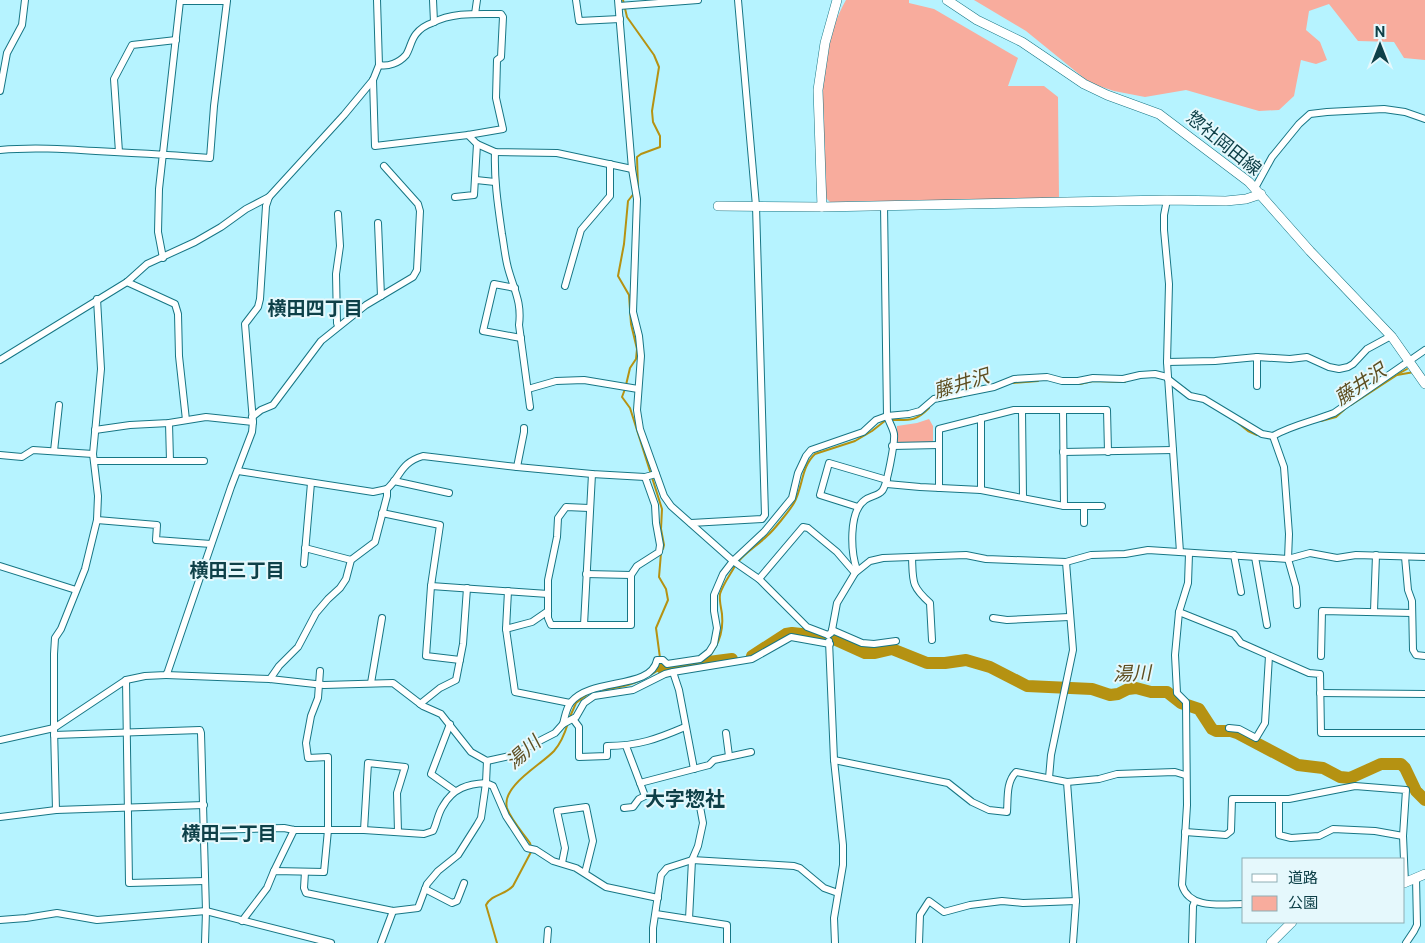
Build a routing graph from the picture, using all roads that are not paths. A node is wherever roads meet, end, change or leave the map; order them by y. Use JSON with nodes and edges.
{"nodes":[{"id":1,"x":24,"y":0,"type":"edge"},
{"id":2,"x":196,"y":0,"type":"edge"},
{"id":3,"x":377,"y":0,"type":"edge"},
{"id":4,"x":433,"y":0,"type":"edge"},
{"id":5,"x":477,"y":0,"type":"edge"},
{"id":6,"x":576,"y":0,"type":"edge"},
{"id":7,"x":698,"y":0,"type":"edge"},
{"id":8,"x":738,"y":0,"type":"edge"},
{"id":9,"x":837,"y":0,"type":"edge"},
{"id":10,"x":947,"y":0,"type":"edge"},
{"id":11,"x":619,"y":3,"type":"edge"},
{"id":12,"x":474,"y":14,"type":"junction"},
{"id":13,"x":620,"y":19,"type":"junction"},
{"id":14,"x":434,"y":22,"type":"junction"},
{"id":15,"x":176,"y":40,"type":"junction"},
{"id":16,"x":378,"y":65,"type":"junction"},
{"id":17,"x":373,"y":80,"type":"junction"},
{"id":18,"x":0,"y":91,"type":"edge"},
{"id":19,"x":1425,"y":118,"type":"edge"},
{"id":20,"x":468,"y":135,"type":"junction"},
{"id":21,"x":477,"y":144,"type":"junction"},
{"id":22,"x":0,"y":150,"type":"edge"},
{"id":23,"x":119,"y":152,"type":"junction"},
{"id":24,"x":495,"y":152,"type":"junction"},
{"id":25,"x":163,"y":154,"type":"junction"},
{"id":26,"x":610,"y":164,"type":"junction"},
{"id":27,"x":384,"y":166,"type":"dead end"},
{"id":28,"x":632,"y":169,"type":"junction"},
{"id":29,"x":476,"y":180,"type":"junction"},
{"id":30,"x":495,"y":182,"type":"junction"},
{"id":31,"x":1258,"y":191,"type":"junction"},
{"id":32,"x":268,"y":197,"type":"junction"},
{"id":33,"x":455,"y":197,"type":"dead end"},
{"id":34,"x":1167,"y":200,"type":"junction"},
{"id":35,"x":884,"y":205,"type":"junction"},
{"id":36,"x":718,"y":206,"type":"dead end"},
{"id":37,"x":756,"y":206,"type":"junction"},
{"id":38,"x":822,"y":206,"type":"junction"},
{"id":39,"x":338,"y":214,"type":"dead end"},
{"id":40,"x":378,"y":223,"type":"dead end"},
{"id":41,"x":163,"y":258,"type":"junction"},
{"id":42,"x":127,"y":282,"type":"junction"},
{"id":43,"x":565,"y":286,"type":"dead end"},
{"id":44,"x":515,"y":288,"type":"junction"},
{"id":45,"x":381,"y":296,"type":"junction"},
{"id":46,"x":97,"y":300,"type":"junction"},
{"id":47,"x":338,"y":326,"type":"junction"},
{"id":48,"x":1391,"y":336,"type":"junction"},
{"id":49,"x":521,"y":338,"type":"junction"},
{"id":50,"x":1425,"y":350,"type":"edge"},
{"id":51,"x":1257,"y":357,"type":"junction"},
{"id":52,"x":0,"y":360,"type":"edge"},
{"id":53,"x":1167,"y":362,"type":"junction"},
{"id":54,"x":1410,"y":362,"type":"junction"},
{"id":55,"x":1168,"y":378,"type":"junction"},
{"id":56,"x":1425,"y":384,"type":"edge"},
{"id":57,"x":1257,"y":386,"type":"dead end"},
{"id":58,"x":528,"y":389,"type":"junction"},
{"id":59,"x":638,"y":389,"type":"junction"},
{"id":60,"x":59,"y":406,"type":"dead end"},
{"id":61,"x":530,"y":407,"type":"dead end"},
{"id":62,"x":1022,"y":410,"type":"junction"},
{"id":63,"x":1063,"y":410,"type":"junction"},
{"id":64,"x":981,"y":418,"type":"junction"},
{"id":65,"x":252,"y":419,"type":"junction"},
{"id":66,"x":888,"y":419,"type":"junction"},
{"id":67,"x":186,"y":420,"type":"junction"},
{"id":68,"x":169,"y":423,"type":"junction"},
{"id":69,"x":524,"y":428,"type":"dead end"},
{"id":70,"x":95,"y":430,"type":"junction"},
{"id":71,"x":1273,"y":438,"type":"junction"},
{"id":72,"x":939,"y":445,"type":"junction"},
{"id":73,"x":892,"y":446,"type":"junction"},
{"id":74,"x":1173,"y":450,"type":"junction"},
{"id":75,"x":54,"y":451,"type":"junction"},
{"id":76,"x":1063,"y":452,"type":"junction"},
{"id":77,"x":1108,"y":452,"type":"junction"},
{"id":78,"x":0,"y":455,"type":"edge"},
{"id":79,"x":94,"y":457,"type":"junction"},
{"id":80,"x":204,"y":460,"type":"dead end"},
{"id":81,"x":170,"y":461,"type":"junction"},
{"id":82,"x":517,"y":467,"type":"junction"},
{"id":83,"x":238,"y":470,"type":"junction"},
{"id":84,"x":592,"y":474,"type":"junction"},
{"id":85,"x":656,"y":474,"type":"junction"},
{"id":86,"x":645,"y":477,"type":"junction"},
{"id":87,"x":394,"y":481,"type":"junction"},
{"id":88,"x":887,"y":482,"type":"junction"},
{"id":89,"x":311,"y":483,"type":"junction"},
{"id":90,"x":939,"y":488,"type":"junction"},
{"id":91,"x":387,"y":489,"type":"junction"},
{"id":92,"x":981,"y":490,"type":"junction"},
{"id":93,"x":449,"y":493,"type":"dead end"},
{"id":94,"x":1023,"y":497,"type":"junction"},
{"id":95,"x":1064,"y":506,"type":"junction"},
{"id":96,"x":1084,"y":506,"type":"junction"},
{"id":97,"x":1102,"y":506,"type":"dead end"},
{"id":98,"x":858,"y":507,"type":"junction"},
{"id":99,"x":589,"y":508,"type":"junction"},
{"id":100,"x":382,"y":513,"type":"junction"},
{"id":101,"x":97,"y":520,"type":"junction"},
{"id":102,"x":691,"y":523,"type":"junction"},
{"id":103,"x":1084,"y":523,"type":"dead end"},
{"id":104,"x":211,"y":544,"type":"junction"},
{"id":105,"x":305,"y":548,"type":"junction"},
{"id":106,"x":1180,"y":552,"type":"junction"},
{"id":107,"x":1189,"y":554,"type":"junction"},
{"id":108,"x":1234,"y":555,"type":"junction"},
{"id":109,"x":1376,"y":555,"type":"junction"},
{"id":110,"x":912,"y":557,"type":"junction"},
{"id":111,"x":1255,"y":557,"type":"junction"},
{"id":112,"x":1405,"y":557,"type":"junction"},
{"id":113,"x":1425,"y":557,"type":"edge"},
{"id":114,"x":1288,"y":558,"type":"junction"},
{"id":115,"x":351,"y":560,"type":"junction"},
{"id":116,"x":733,"y":561,"type":"junction"},
{"id":117,"x":1066,"y":562,"type":"junction"},
{"id":118,"x":304,"y":564,"type":"dead end"},
{"id":119,"x":0,"y":566,"type":"edge"},
{"id":120,"x":856,"y":572,"type":"junction"},
{"id":121,"x":586,"y":574,"type":"junction"},
{"id":122,"x":631,"y":575,"type":"junction"},
{"id":123,"x":759,"y":579,"type":"junction"},
{"id":124,"x":431,"y":586,"type":"junction"},
{"id":125,"x":467,"y":588,"type":"junction"},
{"id":126,"x":76,"y":590,"type":"junction"},
{"id":127,"x":508,"y":591,"type":"junction"},
{"id":128,"x":1241,"y":592,"type":"dead end"},
{"id":129,"x":548,"y":594,"type":"junction"},
{"id":130,"x":1297,"y":605,"type":"dead end"},
{"id":131,"x":548,"y":612,"type":"junction"},
{"id":132,"x":1179,"y":612,"type":"junction"},
{"id":133,"x":1374,"y":612,"type":"junction"},
{"id":134,"x":1412,"y":613,"type":"junction"},
{"id":135,"x":1069,"y":617,"type":"junction"},
{"id":136,"x":382,"y":618,"type":"dead end"},
{"id":137,"x":993,"y":618,"type":"dead end"},
{"id":138,"x":584,"y":625,"type":"junction"},
{"id":139,"x":1267,"y":625,"type":"dead end"},
{"id":140,"x":506,"y":629,"type":"junction"},
{"id":141,"x":830,"y":632,"type":"junction"},
{"id":142,"x":932,"y":640,"type":"dead end"},
{"id":143,"x":896,"y":641,"type":"dead end"},
{"id":144,"x":830,"y":644,"type":"junction"},
{"id":145,"x":1269,"y":656,"type":"junction"},
{"id":146,"x":1321,"y":656,"type":"dead end"},
{"id":147,"x":1425,"y":656,"type":"edge"},
{"id":148,"x":460,"y":660,"type":"junction"},
{"id":149,"x":320,"y":671,"type":"dead end"},
{"id":150,"x":673,"y":672,"type":"junction"},
{"id":151,"x":166,"y":675,"type":"junction"},
{"id":152,"x":270,"y":679,"type":"junction"},
{"id":153,"x":126,"y":680,"type":"junction"},
{"id":154,"x":371,"y":683,"type":"junction"},
{"id":155,"x":319,"y":685,"type":"junction"},
{"id":156,"x":1320,"y":693,"type":"junction"},
{"id":157,"x":1425,"y":694,"type":"edge"},
{"id":158,"x":570,"y":703,"type":"junction"},
{"id":159,"x":420,"y":704,"type":"junction"},
{"id":160,"x":573,"y":719,"type":"junction"},
{"id":161,"x":450,"y":724,"type":"junction"},
{"id":162,"x":563,"y":724,"type":"junction"},
{"id":163,"x":685,"y":727,"type":"junction"},
{"id":164,"x":54,"y":728,"type":"junction"},
{"id":165,"x":1229,"y":728,"type":"dead end"},
{"id":166,"x":128,"y":732,"type":"junction"},
{"id":167,"x":726,"y":733,"type":"dead end"},
{"id":168,"x":1425,"y":733,"type":"edge"},
{"id":169,"x":54,"y":735,"type":"junction"},
{"id":170,"x":0,"y":740,"type":"edge"},
{"id":171,"x":626,"y":746,"type":"junction"},
{"id":172,"x":751,"y":752,"type":"dead end"},
{"id":173,"x":730,"y":756,"type":"junction"},
{"id":174,"x":834,"y":760,"type":"junction"},
{"id":175,"x":487,"y":761,"type":"junction"},
{"id":176,"x":694,"y":769,"type":"junction"},
{"id":177,"x":1185,"y":775,"type":"junction"},
{"id":178,"x":1049,"y":778,"type":"junction"},
{"id":179,"x":1067,"y":782,"type":"junction"},
{"id":180,"x":486,"y":783,"type":"junction"},
{"id":181,"x":640,"y":783,"type":"junction"},
{"id":182,"x":455,"y":791,"type":"junction"},
{"id":183,"x":698,"y":796,"type":"dead end"},
{"id":184,"x":1278,"y":799,"type":"junction"},
{"id":185,"x":204,"y":806,"type":"junction"},
{"id":186,"x":128,"y":807,"type":"junction"},
{"id":187,"x":624,"y":808,"type":"dead end"},
{"id":188,"x":56,"y":810,"type":"junction"},
{"id":189,"x":0,"y":817,"type":"edge"},
{"id":190,"x":205,"y":830,"type":"junction"},
{"id":191,"x":294,"y":830,"type":"junction"},
{"id":192,"x":328,"y":830,"type":"junction"},
{"id":193,"x":364,"y":830,"type":"junction"},
{"id":194,"x":398,"y":832,"type":"junction"},
{"id":195,"x":1185,"y":832,"type":"junction"},
{"id":196,"x":1403,"y":836,"type":"junction"},
{"id":197,"x":1403,"y":858,"type":"edge"},
{"id":198,"x":692,"y":860,"type":"junction"},
{"id":199,"x":562,"y":863,"type":"junction"},
{"id":200,"x":274,"y":871,"type":"junction"},
{"id":201,"x":305,"y":872,"type":"junction"},
{"id":202,"x":585,"y":873,"type":"junction"},
{"id":203,"x":1425,"y":874,"type":"edge"},
{"id":204,"x":1416,"y":878,"type":"junction"},
{"id":205,"x":205,"y":881,"type":"junction"},
{"id":206,"x":1405,"y":883,"type":"edge"},
{"id":207,"x":464,"y":884,"type":"dead end"},
{"id":208,"x":425,"y":889,"type":"junction"},
{"id":209,"x":838,"y":893,"type":"junction"},
{"id":210,"x":658,"y":898,"type":"junction"},
{"id":211,"x":1195,"y":900,"type":"junction"},
{"id":212,"x":1076,"y":901,"type":"junction"},
{"id":213,"x":1242,"y":904,"type":"edge"},
{"id":214,"x":206,"y":911,"type":"junction"},
{"id":215,"x":393,"y":911,"type":"junction"},
{"id":216,"x":656,"y":914,"type":"junction"},
{"id":217,"x":690,"y":919,"type":"junction"},
{"id":218,"x":0,"y":920,"type":"edge"},
{"id":219,"x":242,"y":921,"type":"junction"},
{"id":220,"x":1291,"y":923,"type":"edge"},
{"id":221,"x":548,"y":930,"type":"dead end"},
{"id":222,"x":205,"y":943,"type":"edge"},
{"id":223,"x":331,"y":943,"type":"edge"},
{"id":224,"x":381,"y":943,"type":"edge"},
{"id":225,"x":547,"y":943,"type":"edge"},
{"id":226,"x":653,"y":943,"type":"edge"},
{"id":227,"x":727,"y":943,"type":"edge"},
{"id":228,"x":834,"y":943,"type":"edge"},
{"id":229,"x":919,"y":943,"type":"edge"},
{"id":230,"x":1073,"y":943,"type":"edge"},
{"id":231,"x":1192,"y":943,"type":"edge"},
{"id":232,"x":1271,"y":943,"type":"edge"},
{"id":233,"x":1406,"y":943,"type":"edge"}],
"edges":[{"from":1,"to":18,"type":"street"},
{"from":2,"to":15,"type":"street"},
{"from":2,"to":25,"type":"street"},
{"from":3,"to":16,"type":"street"},
{"from":4,"to":14,"type":"street"},
{"from":5,"to":12,"type":"street"},
{"from":6,"to":13,"type":"street"},
{"from":7,"to":11,"type":"street"},
{"from":8,"to":37,"type":"street"},
{"from":9,"to":38,"type":"street"},
{"from":10,"to":31,"type":"street","name":"惣社岡田線"},
{"from":11,"to":13,"type":"street"},
{"from":12,"to":14,"type":"street"},
{"from":12,"to":20,"type":"street"},
{"from":13,"to":28,"type":"street"},
{"from":14,"to":16,"type":"street"},
{"from":15,"to":23,"type":"street"},
{"from":15,"to":25,"type":"street"},
{"from":16,"to":17,"type":"street"},
{"from":17,"to":20,"type":"street"},
{"from":17,"to":32,"type":"street"},
{"from":19,"to":31,"type":"street"},
{"from":20,"to":21,"type":"street"},
{"from":21,"to":24,"type":"street"},
{"from":21,"to":29,"type":"street"},
{"from":22,"to":23,"type":"street"},
{"from":23,"to":25,"type":"street"},
{"from":24,"to":26,"type":"street"},
{"from":24,"to":30,"type":"street"},
{"from":25,"to":41,"type":"street"},
{"from":26,"to":28,"type":"street"},
{"from":26,"to":43,"type":"street"},
{"from":27,"to":45,"type":"street"},
{"from":28,"to":59,"type":"street"},
{"from":29,"to":30,"type":"street"},
{"from":29,"to":33,"type":"street"},
{"from":30,"to":44,"type":"street"},
{"from":31,"to":34,"type":"street"},
{"from":31,"to":48,"type":"street","name":"惣社岡田線"},
{"from":32,"to":41,"type":"street"},
{"from":32,"to":65,"type":"street"},
{"from":34,"to":35,"type":"street"},
{"from":34,"to":53,"type":"street"},
{"from":35,"to":38,"type":"street"},
{"from":35,"to":66,"type":"street"},
{"from":36,"to":37,"type":"street"},
{"from":37,"to":38,"type":"street"},
{"from":37,"to":102,"type":"street"},
{"from":39,"to":47,"type":"street"},
{"from":40,"to":45,"type":"street"},
{"from":41,"to":42,"type":"street"},
{"from":42,"to":46,"type":"street"},
{"from":42,"to":67,"type":"street"},
{"from":44,"to":49,"type":"street"},
{"from":44,"to":49,"type":"street"},
{"from":45,"to":47,"type":"street"},
{"from":46,"to":52,"type":"street"},
{"from":46,"to":70,"type":"street"},
{"from":47,"to":65,"type":"street"},
{"from":48,"to":51,"type":"street"},
{"from":48,"to":54,"type":"street","name":"惣社岡田線"},
{"from":49,"to":58,"type":"street"},
{"from":50,"to":54,"type":"street"},
{"from":51,"to":53,"type":"street"},
{"from":51,"to":57,"type":"street"},
{"from":53,"to":55,"type":"street"},
{"from":54,"to":56,"type":"street","name":"惣社岡田線"},
{"from":54,"to":71,"type":"street"},
{"from":55,"to":66,"type":"street"},
{"from":55,"to":71,"type":"street"},
{"from":55,"to":74,"type":"street"},
{"from":58,"to":59,"type":"street"},
{"from":58,"to":61,"type":"street"},
{"from":59,"to":85,"type":"street"},
{"from":60,"to":75,"type":"street"},
{"from":62,"to":63,"type":"street"},
{"from":62,"to":64,"type":"street"},
{"from":62,"to":94,"type":"street"},
{"from":63,"to":76,"type":"street"},
{"from":63,"to":77,"type":"street"},
{"from":64,"to":72,"type":"street"},
{"from":64,"to":92,"type":"street"},
{"from":65,"to":67,"type":"street"},
{"from":65,"to":83,"type":"street"},
{"from":66,"to":73,"type":"street"},
{"from":66,"to":116,"type":"street"},
{"from":67,"to":68,"type":"street"},
{"from":68,"to":70,"type":"street"},
{"from":68,"to":81,"type":"street"},
{"from":69,"to":82,"type":"street"},
{"from":70,"to":79,"type":"street"},
{"from":71,"to":114,"type":"street"},
{"from":72,"to":73,"type":"street"},
{"from":72,"to":90,"type":"street"},
{"from":73,"to":88,"type":"street"},
{"from":74,"to":77,"type":"street"},
{"from":74,"to":106,"type":"street"},
{"from":75,"to":78,"type":"street"},
{"from":75,"to":79,"type":"street"},
{"from":76,"to":77,"type":"street"},
{"from":76,"to":95,"type":"street"},
{"from":79,"to":81,"type":"street"},
{"from":79,"to":101,"type":"street"},
{"from":80,"to":81,"type":"street"},
{"from":82,"to":84,"type":"street"},
{"from":82,"to":87,"type":"street"},
{"from":83,"to":89,"type":"street"},
{"from":83,"to":104,"type":"street"},
{"from":84,"to":86,"type":"street"},
{"from":84,"to":99,"type":"street"},
{"from":85,"to":86,"type":"street"},
{"from":85,"to":102,"type":"street"},
{"from":86,"to":122,"type":"street"},
{"from":87,"to":91,"type":"street"},
{"from":87,"to":93,"type":"street"},
{"from":88,"to":90,"type":"street"},
{"from":88,"to":98,"type":"street"},
{"from":88,"to":98,"type":"street"},
{"from":89,"to":91,"type":"street"},
{"from":89,"to":105,"type":"street"},
{"from":90,"to":92,"type":"street"},
{"from":91,"to":100,"type":"street"},
{"from":92,"to":94,"type":"street"},
{"from":94,"to":95,"type":"street"},
{"from":95,"to":96,"type":"street"},
{"from":96,"to":97,"type":"street"},
{"from":96,"to":103,"type":"street"},
{"from":98,"to":120,"type":"street"},
{"from":99,"to":121,"type":"street"},
{"from":99,"to":129,"type":"street"},
{"from":100,"to":115,"type":"street"},
{"from":100,"to":124,"type":"street"},
{"from":101,"to":104,"type":"street"},
{"from":101,"to":126,"type":"street"},
{"from":102,"to":116,"type":"street"},
{"from":104,"to":151,"type":"street"},
{"from":105,"to":115,"type":"street"},
{"from":105,"to":118,"type":"street"},
{"from":106,"to":107,"type":"street"},
{"from":106,"to":117,"type":"street"},
{"from":107,"to":108,"type":"street"},
{"from":107,"to":132,"type":"street"},
{"from":108,"to":111,"type":"street"},
{"from":108,"to":128,"type":"street"},
{"from":109,"to":112,"type":"street"},
{"from":109,"to":114,"type":"street"},
{"from":109,"to":133,"type":"street"},
{"from":110,"to":117,"type":"street"},
{"from":110,"to":120,"type":"street"},
{"from":110,"to":142,"type":"street"},
{"from":111,"to":114,"type":"street"},
{"from":111,"to":139,"type":"street"},
{"from":112,"to":113,"type":"street"},
{"from":112,"to":134,"type":"street"},
{"from":114,"to":130,"type":"street"},
{"from":115,"to":152,"type":"street"},
{"from":116,"to":123,"type":"street"},
{"from":116,"to":158,"type":"street"},
{"from":117,"to":135,"type":"street"},
{"from":119,"to":126,"type":"street"},
{"from":120,"to":123,"type":"street"},
{"from":120,"to":141,"type":"street"},
{"from":121,"to":122,"type":"street"},
{"from":121,"to":138,"type":"street"},
{"from":122,"to":138,"type":"street"},
{"from":123,"to":141,"type":"street"},
{"from":124,"to":125,"type":"street"},
{"from":124,"to":148,"type":"street"},
{"from":125,"to":127,"type":"street"},
{"from":125,"to":148,"type":"street"},
{"from":126,"to":164,"type":"street"},
{"from":127,"to":129,"type":"street"},
{"from":127,"to":140,"type":"street"},
{"from":129,"to":131,"type":"street"},
{"from":131,"to":138,"type":"street"},
{"from":131,"to":140,"type":"street"},
{"from":132,"to":145,"type":"street"},
{"from":132,"to":177,"type":"street"},
{"from":133,"to":134,"type":"street"},
{"from":133,"to":146,"type":"street"},
{"from":134,"to":147,"type":"street"},
{"from":135,"to":137,"type":"street"},
{"from":135,"to":178,"type":"street"},
{"from":136,"to":154,"type":"street"},
{"from":140,"to":158,"type":"street"},
{"from":141,"to":143,"type":"street"},
{"from":141,"to":144,"type":"street"},
{"from":144,"to":150,"type":"street"},
{"from":144,"to":174,"type":"street"},
{"from":145,"to":156,"type":"street"},
{"from":145,"to":165,"type":"street"},
{"from":148,"to":159,"type":"street"},
{"from":149,"to":155,"type":"street"},
{"from":150,"to":160,"type":"street"},
{"from":150,"to":163,"type":"street"},
{"from":151,"to":152,"type":"street"},
{"from":151,"to":153,"type":"street"},
{"from":152,"to":155,"type":"street"},
{"from":153,"to":164,"type":"street"},
{"from":153,"to":166,"type":"street"},
{"from":154,"to":155,"type":"street"},
{"from":154,"to":159,"type":"street"},
{"from":155,"to":192,"type":"street"},
{"from":156,"to":157,"type":"street"},
{"from":156,"to":168,"type":"street"},
{"from":158,"to":162,"type":"street"},
{"from":159,"to":161,"type":"street"},
{"from":160,"to":162,"type":"street"},
{"from":160,"to":171,"type":"street"},
{"from":161,"to":175,"type":"street"},
{"from":161,"to":182,"type":"street"},
{"from":162,"to":175,"type":"street"},
{"from":163,"to":171,"type":"street"},
{"from":163,"to":176,"type":"street"},
{"from":164,"to":169,"type":"street"},
{"from":164,"to":170,"type":"street"},
{"from":166,"to":169,"type":"street"},
{"from":166,"to":185,"type":"street"},
{"from":166,"to":186,"type":"street"},
{"from":167,"to":173,"type":"street"},
{"from":169,"to":188,"type":"street"},
{"from":171,"to":181,"type":"street"},
{"from":172,"to":173,"type":"street"},
{"from":173,"to":176,"type":"street"},
{"from":174,"to":178,"type":"street"},
{"from":174,"to":209,"type":"street"},
{"from":175,"to":180,"type":"street"},
{"from":176,"to":181,"type":"street"},
{"from":177,"to":179,"type":"street"},
{"from":177,"to":195,"type":"street"},
{"from":178,"to":179,"type":"street"},
{"from":179,"to":212,"type":"street"},
{"from":180,"to":182,"type":"street"},
{"from":180,"to":199,"type":"street"},
{"from":180,"to":208,"type":"street"},
{"from":181,"to":187,"type":"street"},
{"from":182,"to":194,"type":"street"},
{"from":183,"to":198,"type":"street"},
{"from":184,"to":195,"type":"street"},
{"from":184,"to":196,"type":"street"},
{"from":184,"to":196,"type":"street"},
{"from":185,"to":186,"type":"street"},
{"from":185,"to":190,"type":"street"},
{"from":186,"to":188,"type":"street"},
{"from":186,"to":205,"type":"street"},
{"from":188,"to":189,"type":"street"},
{"from":190,"to":191,"type":"street"},
{"from":190,"to":205,"type":"street"},
{"from":191,"to":192,"type":"street"},
{"from":191,"to":200,"type":"street"},
{"from":192,"to":193,"type":"street"},
{"from":192,"to":201,"type":"street"},
{"from":193,"to":194,"type":"street"},
{"from":193,"to":194,"type":"street"},
{"from":195,"to":211,"type":"street"},
{"from":196,"to":197,"type":"street"},
{"from":198,"to":209,"type":"street"},
{"from":198,"to":210,"type":"street"},
{"from":198,"to":217,"type":"street"},
{"from":199,"to":202,"type":"street"},
{"from":199,"to":202,"type":"street"},
{"from":200,"to":201,"type":"street"},
{"from":200,"to":219,"type":"street"},
{"from":201,"to":215,"type":"street"},
{"from":202,"to":210,"type":"street"},
{"from":203,"to":204,"type":"street"},
{"from":204,"to":206,"type":"street"},
{"from":204,"to":233,"type":"street"},
{"from":205,"to":214,"type":"street"},
{"from":207,"to":208,"type":"street"},
{"from":208,"to":215,"type":"street"},
{"from":209,"to":228,"type":"street"},
{"from":210,"to":216,"type":"street"},
{"from":211,"to":213,"type":"street"},
{"from":211,"to":231,"type":"street"},
{"from":212,"to":229,"type":"street"},
{"from":212,"to":230,"type":"street"},
{"from":214,"to":218,"type":"street"},
{"from":214,"to":219,"type":"street"},
{"from":214,"to":222,"type":"street"},
{"from":215,"to":224,"type":"street"},
{"from":216,"to":217,"type":"street"},
{"from":216,"to":226,"type":"street"},
{"from":217,"to":227,"type":"street"},
{"from":219,"to":223,"type":"street"},
{"from":220,"to":232,"type":"street"},
{"from":221,"to":225,"type":"street"}]}
